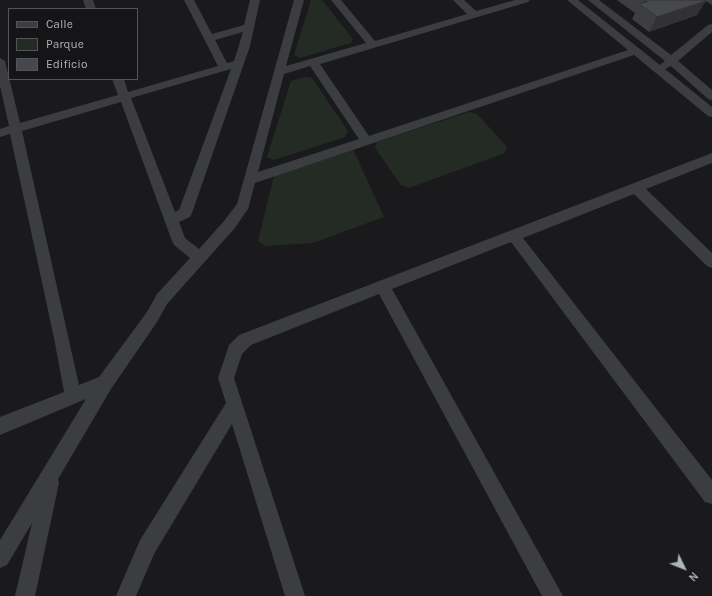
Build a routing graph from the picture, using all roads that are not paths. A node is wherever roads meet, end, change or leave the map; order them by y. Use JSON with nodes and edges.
{"nodes":[{"id":1,"x":189,"y":0,"type":"edge"},
{"id":2,"x":255,"y":0,"type":"edge"},
{"id":3,"x":299,"y":0,"type":"edge"},
{"id":4,"x":336,"y":0,"type":"edge"},
{"id":5,"x":458,"y":0,"type":"edge"},
{"id":6,"x":525,"y":0,"type":"edge"},
{"id":7,"x":572,"y":0,"type":"edge"},
{"id":8,"x":593,"y":0,"type":"edge"},
{"id":9,"x":709,"y":0,"type":"edge"},
{"id":10,"x":712,"y":2,"type":"edge"},
{"id":11,"x":474,"y":15,"type":"junction"},
{"id":12,"x":249,"y":27,"type":"junction"},
{"id":13,"x":712,"y":27,"type":"edge"},
{"id":14,"x":209,"y":38,"type":"junction"},
{"id":15,"x":373,"y":45,"type":"junction"},
{"id":16,"x":636,"y":52,"type":"junction"},
{"id":17,"x":671,"y":60,"type":"junction"},
{"id":18,"x":0,"y":61,"type":"edge"},
{"id":19,"x":239,"y":62,"type":"junction"},
{"id":20,"x":313,"y":62,"type":"junction"},
{"id":21,"x":224,"y":67,"type":"junction"},
{"id":22,"x":659,"y":70,"type":"junction"},
{"id":23,"x":279,"y":72,"type":"junction"},
{"id":24,"x":118,"y":80,"type":"edge"},
{"id":25,"x":125,"y":96,"type":"junction"},
{"id":26,"x":712,"y":96,"type":"edge"},
{"id":27,"x":710,"y":107,"type":"edge"},
{"id":28,"x":15,"y":129,"type":"junction"},
{"id":29,"x":0,"y":133,"type":"edge"},
{"id":30,"x":366,"y":141,"type":"junction"},
{"id":31,"x":712,"y":158,"type":"edge"},
{"id":32,"x":250,"y":180,"type":"junction"},
{"id":33,"x":636,"y":187,"type":"junction"},
{"id":34,"x":171,"y":220,"type":"junction"},
{"id":35,"x":513,"y":235,"type":"junction"},
{"id":36,"x":199,"y":257,"type":"junction"},
{"id":37,"x":712,"y":262,"type":"edge"},
{"id":38,"x":382,"y":286,"type":"junction"},
{"id":39,"x":105,"y":383,"type":"junction"},
{"id":40,"x":73,"y":396,"type":"junction"},
{"id":41,"x":234,"y":404,"type":"junction"},
{"id":42,"x":0,"y":426,"type":"edge"},
{"id":43,"x":52,"y":471,"type":"junction"},
{"id":44,"x":712,"y":495,"type":"edge"},
{"id":45,"x":0,"y":558,"type":"edge"},
{"id":46,"x":25,"y":596,"type":"edge"},
{"id":47,"x":126,"y":596,"type":"edge"},
{"id":48,"x":295,"y":596,"type":"edge"},
{"id":49,"x":553,"y":596,"type":"edge"}],
"edges":[{"from":1,"to":14,"type":"street"},
{"from":2,"to":12,"type":"street"},
{"from":3,"to":23,"type":"street"},
{"from":4,"to":15,"type":"street"},
{"from":5,"to":11,"type":"street"},
{"from":6,"to":11,"type":"street"},
{"from":7,"to":16,"type":"street"},
{"from":8,"to":17,"type":"street"},
{"from":9,"to":10,"type":"street"},
{"from":11,"to":15,"type":"street"},
{"from":12,"to":14,"type":"street"},
{"from":12,"to":19,"type":"street"},
{"from":13,"to":17,"type":"street"},
{"from":14,"to":21,"type":"street"},
{"from":15,"to":20,"type":"street"},
{"from":16,"to":22,"type":"street"},
{"from":16,"to":30,"type":"street"},
{"from":17,"to":22,"type":"street"},
{"from":17,"to":26,"type":"street"},
{"from":18,"to":28,"type":"street"},
{"from":19,"to":21,"type":"street"},
{"from":19,"to":34,"type":"street"},
{"from":20,"to":23,"type":"street"},
{"from":20,"to":30,"type":"street"},
{"from":21,"to":25,"type":"street"},
{"from":22,"to":27,"type":"street"},
{"from":23,"to":32,"type":"street"},
{"from":24,"to":25,"type":"street"},
{"from":25,"to":28,"type":"street"},
{"from":25,"to":34,"type":"street"},
{"from":28,"to":29,"type":"street"},
{"from":28,"to":40,"type":"street"},
{"from":30,"to":32,"type":"street"},
{"from":31,"to":33,"type":"street"},
{"from":32,"to":36,"type":"street"},
{"from":33,"to":35,"type":"street"},
{"from":33,"to":37,"type":"street"},
{"from":34,"to":36,"type":"street"},
{"from":35,"to":38,"type":"street"},
{"from":35,"to":44,"type":"street"},
{"from":36,"to":39,"type":"street"},
{"from":38,"to":41,"type":"street"},
{"from":38,"to":49,"type":"street"},
{"from":39,"to":40,"type":"street"},
{"from":39,"to":43,"type":"street"},
{"from":40,"to":42,"type":"street"},
{"from":41,"to":47,"type":"street"},
{"from":41,"to":48,"type":"street"},
{"from":43,"to":45,"type":"street"},
{"from":43,"to":46,"type":"street"}]}
